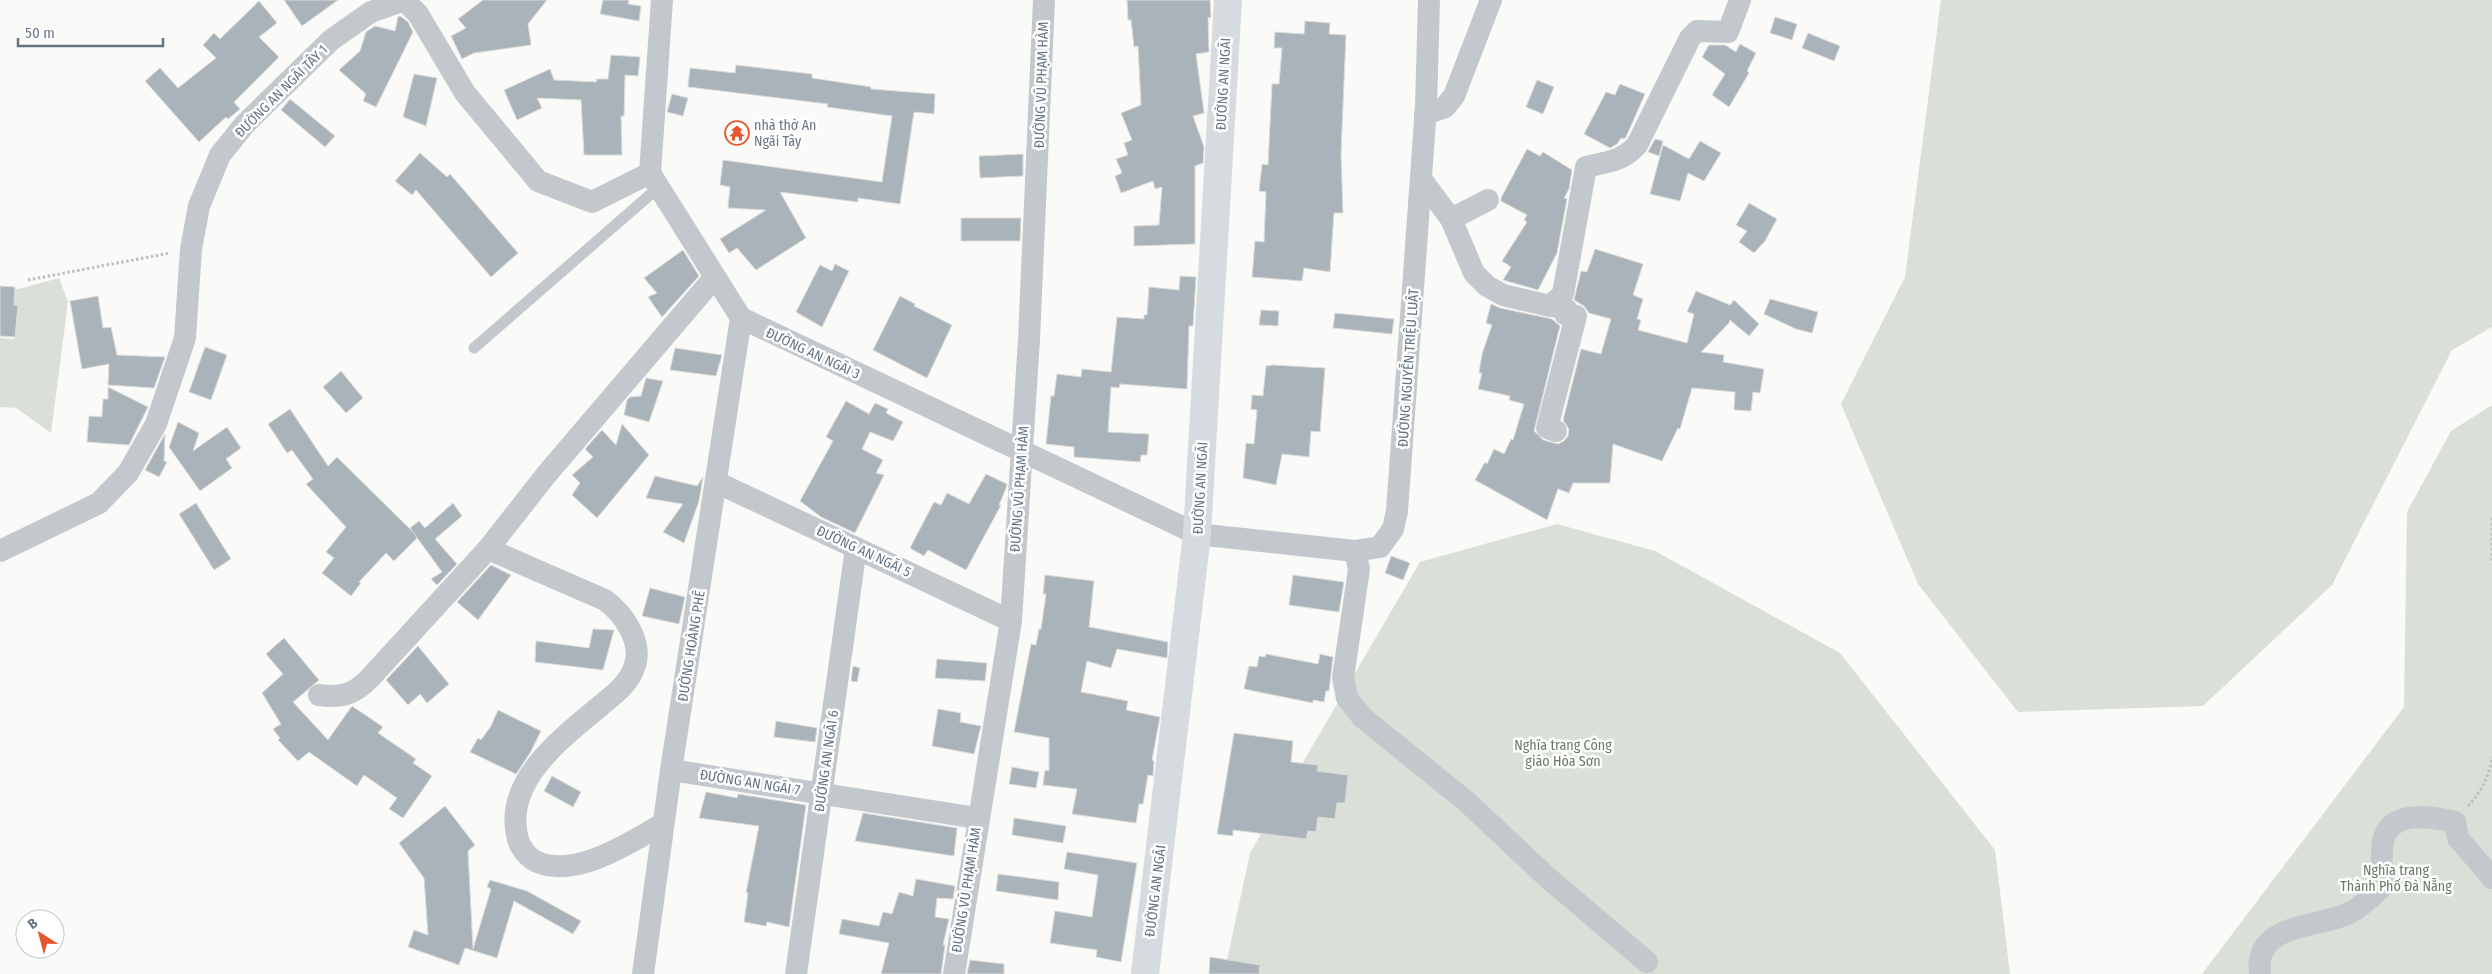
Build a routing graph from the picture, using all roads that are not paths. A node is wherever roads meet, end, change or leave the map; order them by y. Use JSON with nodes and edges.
{"nodes":[{"id":1,"x":404,"y":0,"type":"edge"},
{"id":2,"x":662,"y":0,"type":"edge"},
{"id":3,"x":1044,"y":0,"type":"edge"},
{"id":4,"x":1228,"y":0,"type":"edge"},
{"id":5,"x":1429,"y":0,"type":"edge"},
{"id":6,"x":1491,"y":0,"type":"edge"},
{"id":7,"x":1740,"y":0,"type":"edge"},
{"id":8,"x":1426,"y":114,"type":"junction"},
{"id":9,"x":655,"y":180,"type":"junction"},
{"id":10,"x":1422,"y":180,"type":"junction"},
{"id":11,"x":1488,"y":200,"type":"dead end"},
{"id":12,"x":1451,"y":219,"type":"junction"},
{"id":13,"x":714,"y":278,"type":"junction"},
{"id":14,"x":1559,"y":300,"type":"junction"},
{"id":15,"x":740,"y":318,"type":"junction"},
{"id":16,"x":474,"y":348,"type":"dead end"},
{"id":17,"x":1556,"y":431,"type":"dead end"},
{"id":18,"x":1022,"y":452,"type":"junction"},
{"id":19,"x":716,"y":482,"type":"junction"},
{"id":20,"x":1197,"y":534,"type":"junction"},
{"id":21,"x":856,"y":548,"type":"junction"},
{"id":22,"x":488,"y":549,"type":"junction"},
{"id":23,"x":0,"y":551,"type":"edge"},
{"id":24,"x":1355,"y":551,"type":"junction"},
{"id":25,"x":1011,"y":620,"type":"junction"},
{"id":26,"x":319,"y":695,"type":"dead end"},
{"id":27,"x":671,"y":770,"type":"junction"},
{"id":28,"x":821,"y":793,"type":"junction"},
{"id":29,"x":977,"y":818,"type":"junction"},
{"id":30,"x":664,"y":824,"type":"junction"},
{"id":31,"x":2492,"y":878,"type":"edge"},
{"id":32,"x":1647,"y":962,"type":"dead end"},
{"id":33,"x":643,"y":974,"type":"edge"},
{"id":34,"x":796,"y":974,"type":"edge"},
{"id":35,"x":954,"y":974,"type":"edge"},
{"id":36,"x":1145,"y":974,"type":"edge"},
{"id":37,"x":2260,"y":974,"type":"edge"}],
"edges":[{"from":1,"to":9,"type":"street","name":"ĐƯỜNG AN NGÃI TÂY 1"},
{"from":1,"to":23,"type":"street","name":"ĐƯỜNG AN NGÃI TÂY 1"},
{"from":2,"to":9,"type":"street"},
{"from":3,"to":18,"type":"street","name":"ĐƯỜNG VŨ PHẠM HÀM"},
{"from":4,"to":20,"type":"main road","name":"ĐƯỜNG AN NGÃI"},
{"from":5,"to":8,"type":"street","name":"ĐƯỜNG NGUYỄN TRIỆU LUẬT"},
{"from":6,"to":8,"type":"street"},
{"from":7,"to":14,"type":"street"},
{"from":8,"to":10,"type":"street","name":"ĐƯỜNG NGUYỄN TRIỆU LUẬT"},
{"from":9,"to":13,"type":"street"},
{"from":9,"to":16,"type":"lane"},
{"from":10,"to":12,"type":"street"},
{"from":10,"to":24,"type":"street","name":"ĐƯỜNG NGUYỄN TRIỆU LUẬT"},
{"from":11,"to":12,"type":"street"},
{"from":12,"to":14,"type":"street"},
{"from":13,"to":15,"type":"street"},
{"from":13,"to":22,"type":"street"},
{"from":14,"to":17,"type":"street"},
{"from":15,"to":18,"type":"street","name":"ĐƯỜNG AN NGÃI 3"},
{"from":15,"to":19,"type":"street","name":"ĐƯỜNG HOÀNG PHÊ"},
{"from":18,"to":20,"type":"street","name":"ĐƯỜNG AN NGÃI 3"},
{"from":18,"to":25,"type":"street","name":"ĐƯỜNG VŨ PHẠM HÀM"},
{"from":19,"to":21,"type":"street","name":"ĐƯỜNG AN NGÃI 5"},
{"from":19,"to":27,"type":"street","name":"ĐƯỜNG HOÀNG PHÊ"},
{"from":20,"to":24,"type":"street","name":"ĐƯỜNG NGUYỄN TRIỆU LUẬT"},
{"from":20,"to":36,"type":"main road","name":"ĐƯỜNG AN NGÃI"},
{"from":21,"to":25,"type":"street","name":"ĐƯỜNG AN NGÃI 5"},
{"from":21,"to":28,"type":"street","name":"ĐƯỜNG AN NGÃI 6"},
{"from":22,"to":26,"type":"street"},
{"from":22,"to":30,"type":"street"},
{"from":24,"to":32,"type":"street"},
{"from":25,"to":29,"type":"street","name":"ĐƯỜNG VŨ PHẠM HÀM"},
{"from":27,"to":28,"type":"street","name":"ĐƯỜNG AN NGÃI 7"},
{"from":27,"to":30,"type":"street","name":"ĐƯỜNG HOÀNG PHÊ"},
{"from":28,"to":29,"type":"street","name":"ĐƯỜNG AN NGÃI 7"},
{"from":28,"to":34,"type":"street","name":"ĐƯỜNG AN NGÃI 6"},
{"from":29,"to":35,"type":"street","name":"ĐƯỜNG VŨ PHẠM HÀM"},
{"from":30,"to":33,"type":"street","name":"ĐƯỜNG HOÀNG PHÊ"},
{"from":31,"to":37,"type":"street"}]}
